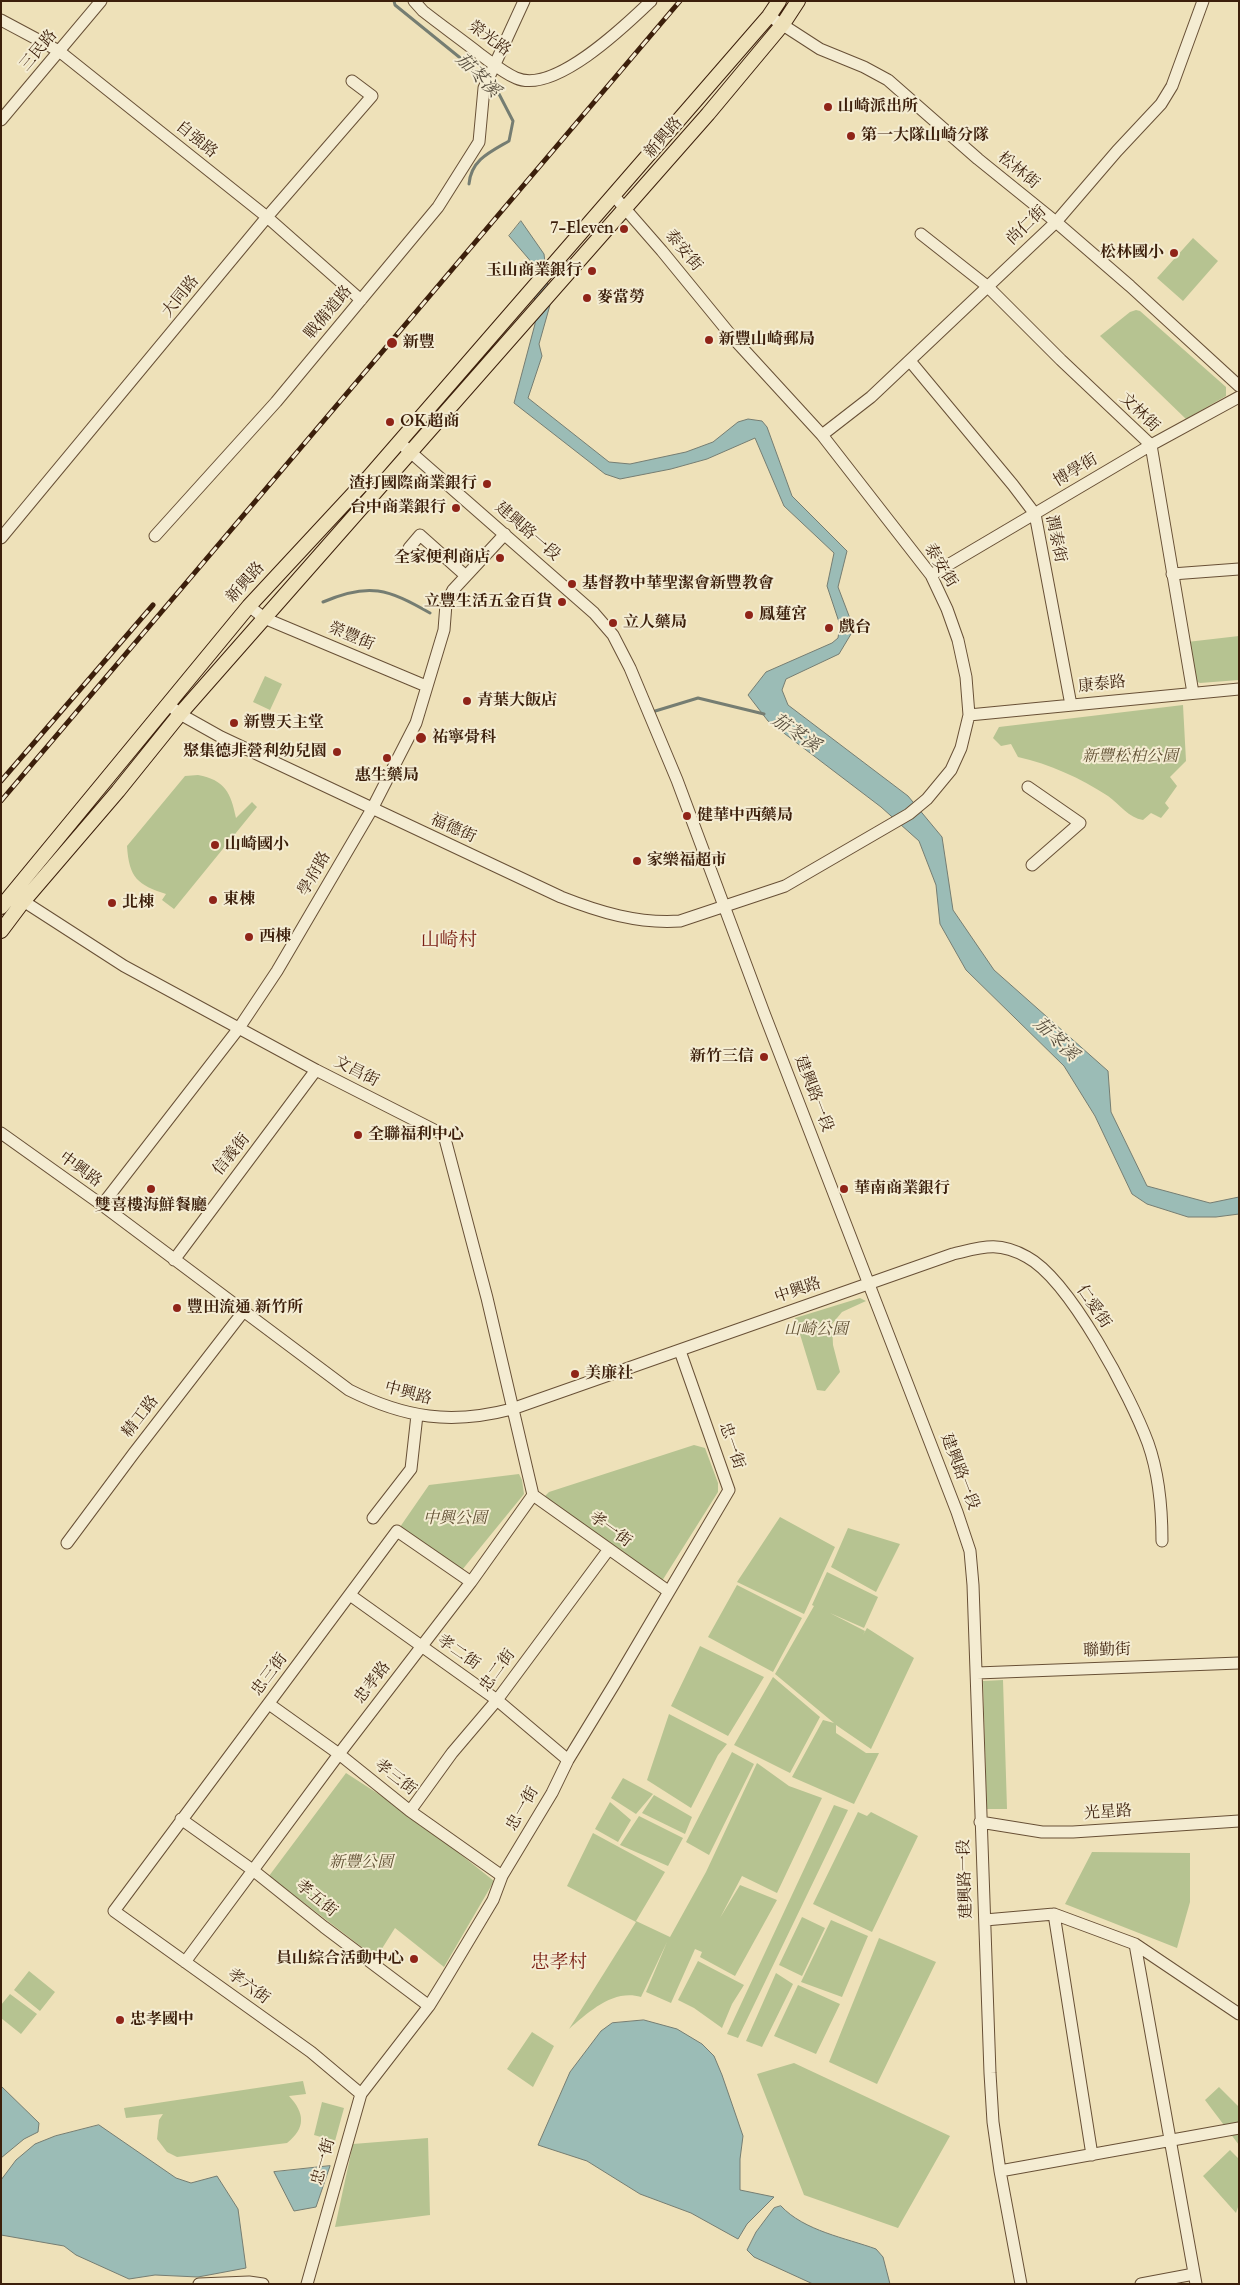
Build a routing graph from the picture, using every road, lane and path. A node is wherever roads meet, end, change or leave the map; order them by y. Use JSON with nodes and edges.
{"nodes":[{"id":1,"x":101,"y":1,"type":"edge"},
{"id":2,"x":414,"y":1,"type":"edge"},
{"id":3,"x":524,"y":1,"type":"edge"},
{"id":4,"x":651,"y":1,"type":"edge"},
{"id":5,"x":779,"y":1,"type":"edge"},
{"id":6,"x":798,"y":1,"type":"edge"},
{"id":7,"x":1203,"y":1,"type":"edge"},
{"id":8,"x":769,"y":16,"type":"junction"},
{"id":9,"x":1,"y":20,"type":"edge"},
{"id":10,"x":783,"y":24,"type":"junction"},
{"id":11,"x":59,"y":51,"type":"junction"},
{"id":12,"x":494,"y":63,"type":"junction"},
{"id":13,"x":352,"y":81,"type":"dead end"},
{"id":14,"x":1,"y":120,"type":"edge"},
{"id":15,"x":614,"y":196,"type":"junction"},
{"id":16,"x":626,"y":208,"type":"junction"},
{"id":17,"x":267,"y":218,"type":"junction"},
{"id":18,"x":1056,"y":222,"type":"junction"},
{"id":19,"x":921,"y":234,"type":"dead end"},
{"id":20,"x":987,"y":286,"type":"junction"},
{"id":21,"x":361,"y":300,"type":"junction"},
{"id":22,"x":910,"y":361,"type":"junction"},
{"id":23,"x":1239,"y":386,"type":"edge"},
{"id":24,"x":1239,"y":397,"type":"edge"},
{"id":25,"x":822,"y":435,"type":"junction"},
{"id":26,"x":399,"y":442,"type":"junction"},
{"id":27,"x":1151,"y":445,"type":"junction"},
{"id":28,"x":411,"y":452,"type":"junction"},
{"id":29,"x":1035,"y":514,"type":"junction"},
{"id":30,"x":505,"y":534,"type":"junction"},
{"id":31,"x":155,"y":536,"type":"dead end"},
{"id":32,"x":1,"y":538,"type":"edge"},
{"id":33,"x":409,"y":548,"type":"dead end"},
{"id":34,"x":1239,"y":569,"type":"edge"},
{"id":35,"x":1172,"y":574,"type":"junction"},
{"id":36,"x":930,"y":575,"type":"junction"},
{"id":37,"x":466,"y":576,"type":"junction"},
{"id":38,"x":248,"y":606,"type":"junction"},
{"id":39,"x":264,"y":618,"type":"junction"},
{"id":40,"x":426,"y":686,"type":"junction"},
{"id":41,"x":1239,"y":689,"type":"edge"},
{"id":42,"x":1192,"y":693,"type":"junction"},
{"id":43,"x":168,"y":704,"type":"junction"},
{"id":44,"x":1071,"y":705,"type":"junction"},
{"id":45,"x":180,"y":714,"type":"junction"},
{"id":46,"x":969,"y":716,"type":"junction"},
{"id":47,"x":1028,"y":787,"type":"dead end"},
{"id":48,"x":372,"y":810,"type":"junction"},
{"id":49,"x":1032,"y":865,"type":"dead end"},
{"id":50,"x":12,"y":893,"type":"junction"},
{"id":51,"x":22,"y":902,"type":"junction"},
{"id":52,"x":726,"y":906,"type":"junction"},
{"id":53,"x":1,"y":907,"type":"edge"},
{"id":54,"x":1,"y":931,"type":"edge"},
{"id":55,"x":239,"y":1028,"type":"junction"},
{"id":56,"x":316,"y":1070,"type":"junction"},
{"id":57,"x":1,"y":1133,"type":"edge"},
{"id":58,"x":102,"y":1205,"type":"junction"},
{"id":59,"x":174,"y":1260,"type":"junction"},
{"id":60,"x":870,"y":1283,"type":"junction"},
{"id":61,"x":243,"y":1312,"type":"junction"},
{"id":62,"x":680,"y":1351,"type":"junction"},
{"id":63,"x":512,"y":1409,"type":"junction"},
{"id":64,"x":417,"y":1415,"type":"junction"},
{"id":65,"x":533,"y":1495,"type":"junction"},
{"id":66,"x":373,"y":1518,"type":"dead end"},
{"id":67,"x":1162,"y":1541,"type":"dead end"},
{"id":68,"x":67,"y":1543,"type":"dead end"},
{"id":69,"x":609,"y":1549,"type":"junction"},
{"id":70,"x":471,"y":1582,"type":"junction"},
{"id":71,"x":668,"y":1592,"type":"junction"},
{"id":72,"x":350,"y":1595,"type":"junction"},
{"id":73,"x":422,"y":1647,"type":"junction"},
{"id":74,"x":1239,"y":1663,"type":"edge"},
{"id":75,"x":978,"y":1673,"type":"junction"},
{"id":76,"x":497,"y":1700,"type":"junction"},
{"id":77,"x":269,"y":1704,"type":"junction"},
{"id":78,"x":339,"y":1754,"type":"junction"},
{"id":79,"x":568,"y":1760,"type":"junction"},
{"id":80,"x":410,"y":1811,"type":"junction"},
{"id":81,"x":181,"y":1819,"type":"junction"},
{"id":82,"x":1239,"y":1821,"type":"edge"},
{"id":83,"x":980,"y":1822,"type":"junction"},
{"id":84,"x":254,"y":1871,"type":"junction"},
{"id":85,"x":502,"y":1876,"type":"junction"},
{"id":86,"x":114,"y":1911,"type":"joint"},
{"id":87,"x":1054,"y":1914,"type":"junction"},
{"id":88,"x":984,"y":1920,"type":"junction"},
{"id":89,"x":1135,"y":1944,"type":"junction"},
{"id":90,"x":185,"y":1962,"type":"junction"},
{"id":91,"x":429,"y":2006,"type":"junction"},
{"id":92,"x":1239,"y":2014,"type":"edge"},
{"id":93,"x":361,"y":2094,"type":"junction"},
{"id":94,"x":1239,"y":2128,"type":"edge"},
{"id":95,"x":1170,"y":2141,"type":"junction"},
{"id":96,"x":1092,"y":2155,"type":"junction"},
{"id":97,"x":1000,"y":2171,"type":"junction"},
{"id":98,"x":1195,"y":2279,"type":"edge"},
{"id":99,"x":199,"y":2284,"type":"edge"},
{"id":100,"x":263,"y":2284,"type":"edge"},
{"id":101,"x":307,"y":2284,"type":"edge"},
{"id":102,"x":1021,"y":2284,"type":"edge"},
{"id":103,"x":1141,"y":2284,"type":"edge"}],
"edges":[{"from":1,"to":11,"type":"street","name":"三民路"},
{"from":2,"to":12,"type":"street","name":"榮光路"},
{"from":3,"to":12,"type":"street","name":"戰備道路"},
{"from":4,"to":12,"type":"street","name":"榮光路"},
{"from":5,"to":8,"type":"main road","name":"新興路"},
{"from":6,"to":10,"type":"main road","name":"新興路"},
{"from":7,"to":18,"type":"street","name":"尚仁街"},
{"from":8,"to":10,"type":"street","name":"松林街"},
{"from":8,"to":15,"type":"main road","name":"新興路"},
{"from":9,"to":11,"type":"street","name":"自強路"},
{"from":10,"to":16,"type":"main road","name":"新興路"},
{"from":10,"to":18,"type":"street","name":"松林街"},
{"from":11,"to":14,"type":"street","name":"三民路"},
{"from":11,"to":17,"type":"street","name":"自強路"},
{"from":12,"to":21,"type":"street","name":"戰備道路"},
{"from":13,"to":17,"type":"street","name":"大同路"},
{"from":15,"to":16,"type":"street","name":"泰安街"},
{"from":15,"to":26,"type":"main road","name":"新興路"},
{"from":16,"to":25,"type":"street","name":"泰安街"},
{"from":16,"to":28,"type":"main road","name":"新興路"},
{"from":17,"to":21,"type":"street","name":"自強路"},
{"from":17,"to":32,"type":"street","name":"大同路"},
{"from":18,"to":20,"type":"street","name":"尚仁街"},
{"from":18,"to":23,"type":"street","name":"松林街"},
{"from":19,"to":20,"type":"street","name":"文林街"},
{"from":20,"to":22,"type":"street","name":"尚仁街"},
{"from":20,"to":27,"type":"street","name":"文林街"},
{"from":21,"to":31,"type":"street","name":"戰備道路"},
{"from":22,"to":25,"type":"street","name":"尚仁街"},
{"from":22,"to":29,"type":"street","name":"潤泰街"},
{"from":24,"to":27,"type":"street","name":"博學街"},
{"from":25,"to":36,"type":"street","name":"泰安街"},
{"from":26,"to":28,"type":"street","name":"建興路一段"},
{"from":26,"to":38,"type":"main road","name":"新興路"},
{"from":27,"to":29,"type":"street","name":"博學街"},
{"from":27,"to":35,"type":"street","name":"文林街"},
{"from":28,"to":30,"type":"street","name":"建興路一段"},
{"from":28,"to":39,"type":"main road"},
{"from":29,"to":36,"type":"street","name":"博學街"},
{"from":29,"to":44,"type":"street","name":"潤泰街"},
{"from":30,"to":37,"type":"street","name":"學府路"},
{"from":30,"to":52,"type":"street","name":"建興路一段"},
{"from":33,"to":37,"type":"street"},
{"from":34,"to":35,"type":"street"},
{"from":35,"to":42,"type":"street","name":"文林街"},
{"from":36,"to":46,"type":"street","name":"泰安街"},
{"from":37,"to":40,"type":"street","name":"學府路"},
{"from":38,"to":39,"type":"street","name":"榮豐街"},
{"from":38,"to":43,"type":"main road","name":"新興路"},
{"from":39,"to":40,"type":"street","name":"榮豐街"},
{"from":39,"to":45,"type":"main road"},
{"from":40,"to":48,"type":"street","name":"學府路"},
{"from":41,"to":42,"type":"street","name":"康泰路"},
{"from":42,"to":44,"type":"street","name":"康泰路"},
{"from":43,"to":45,"type":"street","name":"福德街"},
{"from":43,"to":50,"type":"main road","name":"新興路"},
{"from":44,"to":46,"type":"street","name":"康泰路"},
{"from":45,"to":48,"type":"street","name":"福德街"},
{"from":45,"to":51,"type":"main road"},
{"from":46,"to":52,"type":"street","name":"泰安街"},
{"from":47,"to":49,"type":"street"},
{"from":48,"to":52,"type":"street","name":"福德街"},
{"from":48,"to":55,"type":"street","name":"學府路"},
{"from":50,"to":51,"type":"street","name":"文昌街"},
{"from":50,"to":53,"type":"main road","name":"新興路"},
{"from":51,"to":54,"type":"main road"},
{"from":51,"to":55,"type":"street","name":"文昌街"},
{"from":52,"to":60,"type":"street","name":"建興路一段"},
{"from":55,"to":56,"type":"street","name":"文昌街"},
{"from":55,"to":58,"type":"street","name":"學府路"},
{"from":56,"to":59,"type":"street","name":"信義街"},
{"from":56,"to":63,"type":"street","name":"文昌街"},
{"from":57,"to":58,"type":"street","name":"中興路"},
{"from":58,"to":59,"type":"street","name":"中興路"},
{"from":59,"to":61,"type":"street","name":"中興路"},
{"from":60,"to":62,"type":"street","name":"中興路"},
{"from":60,"to":67,"type":"street","name":"仁愛街"},
{"from":60,"to":75,"type":"street","name":"建興路一段"},
{"from":61,"to":64,"type":"street","name":"中興路"},
{"from":61,"to":68,"type":"street","name":"精工路"},
{"from":62,"to":63,"type":"street","name":"中興路"},
{"from":62,"to":71,"type":"street","name":"忠一街"},
{"from":63,"to":64,"type":"street","name":"中興路"},
{"from":63,"to":65,"type":"street"},
{"from":64,"to":66,"type":"street"},
{"from":65,"to":69,"type":"street","name":"孝一街"},
{"from":65,"to":70,"type":"street","name":"忠孝路"},
{"from":69,"to":71,"type":"street","name":"孝一街"},
{"from":69,"to":76,"type":"street","name":"忠二街"},
{"from":70,"to":72,"type":"street","name":"忠三街"},
{"from":70,"to":73,"type":"street","name":"忠孝路"},
{"from":71,"to":79,"type":"street","name":"忠一街"},
{"from":72,"to":73,"type":"street","name":"孝二街"},
{"from":72,"to":77,"type":"street","name":"忠三街"},
{"from":73,"to":76,"type":"street","name":"孝二街"},
{"from":73,"to":78,"type":"street","name":"忠孝路"},
{"from":74,"to":75,"type":"street","name":"聯勤街"},
{"from":75,"to":83,"type":"street","name":"建興路一段"},
{"from":76,"to":79,"type":"street","name":"孝二街"},
{"from":76,"to":80,"type":"street","name":"忠二街"},
{"from":77,"to":78,"type":"street","name":"孝三街"},
{"from":77,"to":81,"type":"street","name":"忠三街"},
{"from":78,"to":80,"type":"street","name":"孝三街"},
{"from":78,"to":84,"type":"street","name":"忠孝路"},
{"from":79,"to":85,"type":"street","name":"忠一街"},
{"from":80,"to":85,"type":"street","name":"孝三街"},
{"from":81,"to":84,"type":"street","name":"孝五街"},
{"from":81,"to":86,"type":"street","name":"忠三街"},
{"from":82,"to":83,"type":"street","name":"光星路"},
{"from":83,"to":88,"type":"street","name":"建興路一段"},
{"from":84,"to":90,"type":"street","name":"忠孝路"},
{"from":84,"to":91,"type":"street","name":"孝五街"},
{"from":85,"to":91,"type":"street","name":"忠一街"},
{"from":86,"to":90,"type":"street","name":"孝六街"},
{"from":87,"to":88,"type":"street"},
{"from":87,"to":89,"type":"street"},
{"from":87,"to":96,"type":"street"},
{"from":88,"to":97,"type":"street","name":"建興路一段"},
{"from":89,"to":92,"type":"street"},
{"from":89,"to":95,"type":"street"},
{"from":90,"to":93,"type":"street","name":"孝六街"},
{"from":91,"to":93,"type":"street","name":"忠一街"},
{"from":93,"to":101,"type":"street","name":"忠一街"},
{"from":94,"to":95,"type":"street"},
{"from":95,"to":96,"type":"street"},
{"from":95,"to":98,"type":"street"},
{"from":96,"to":97,"type":"street"},
{"from":97,"to":102,"type":"street","name":"建興路一段"},
{"from":98,"to":103,"type":"street"},
{"from":99,"to":100,"type":"street"}]}
